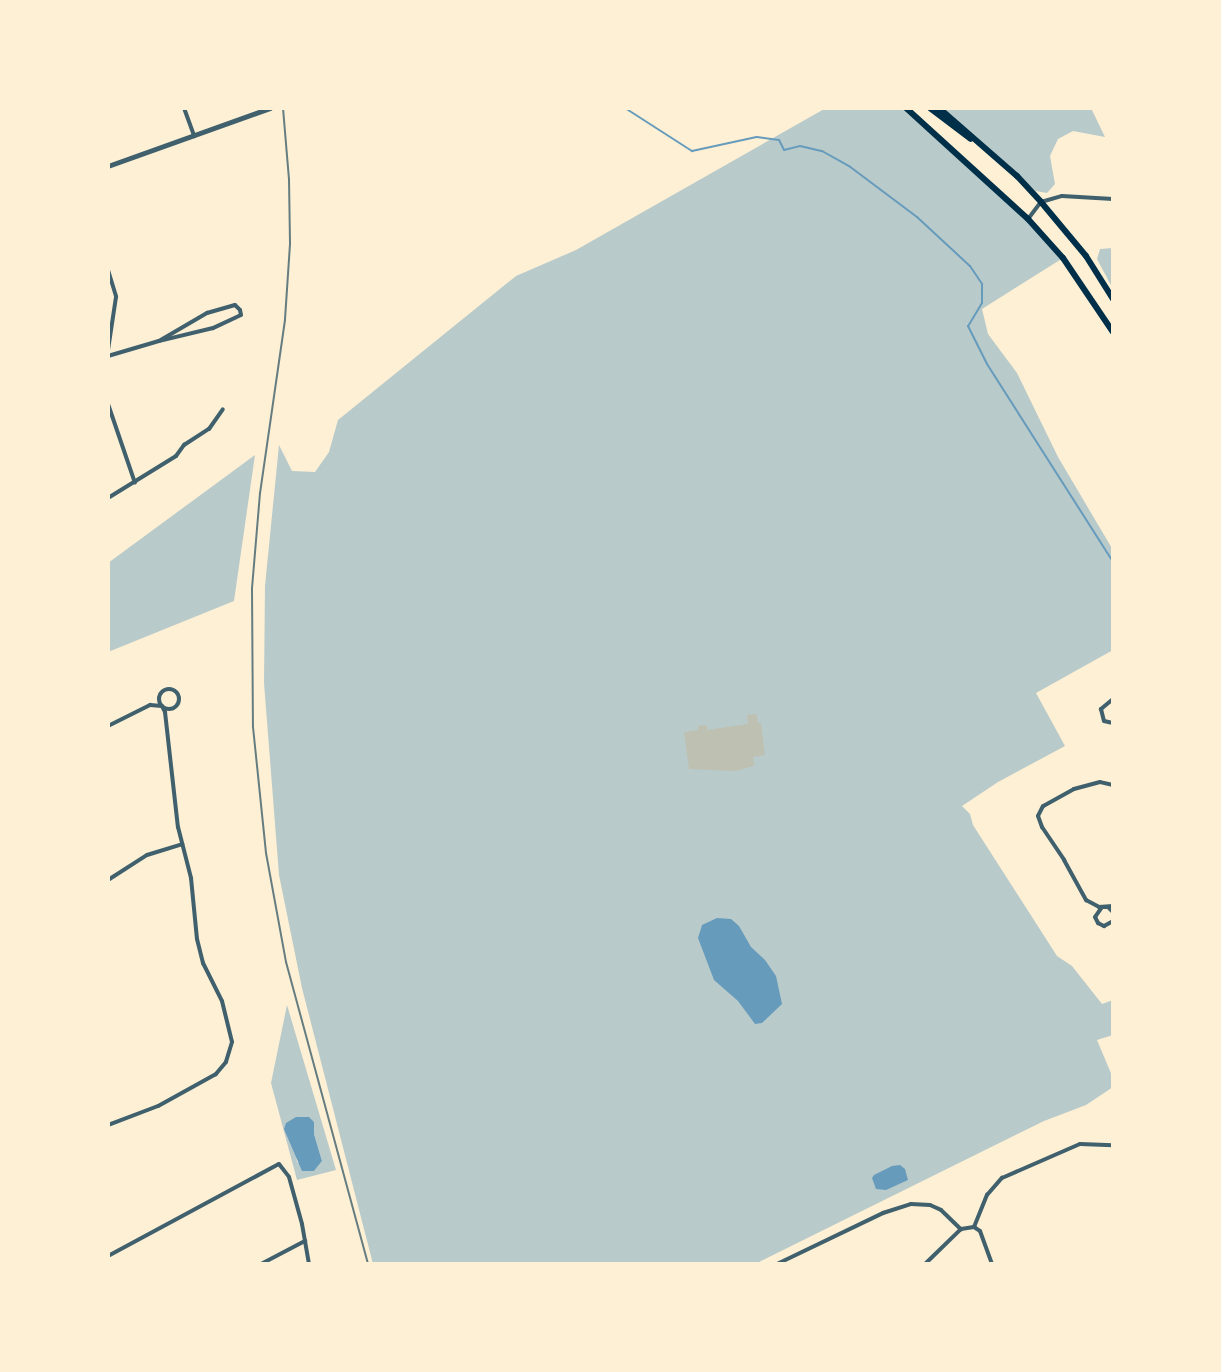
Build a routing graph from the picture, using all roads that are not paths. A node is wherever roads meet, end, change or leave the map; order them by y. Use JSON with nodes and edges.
{"nodes":[{"id":1,"x":184,"y":108,"type":"edge"},
{"id":2,"x":270,"y":108,"type":"edge"},
{"id":3,"x":906,"y":108,"type":"edge"},
{"id":4,"x":930,"y":108,"type":"edge"},
{"id":5,"x":939,"y":108,"type":"edge"},
{"id":6,"x":194,"y":136,"type":"junction"},
{"id":7,"x":982,"y":145,"type":"junction"},
{"id":8,"x":108,"y":166,"type":"edge"},
{"id":9,"x":1113,"y":199,"type":"edge"},
{"id":10,"x":1041,"y":202,"type":"junction"},
{"id":11,"x":1028,"y":219,"type":"junction"},
{"id":12,"x":108,"y":270,"type":"edge"},
{"id":13,"x":1113,"y":299,"type":"edge"},
{"id":14,"x":1113,"y":332,"type":"edge"},
{"id":15,"x":159,"y":341,"type":"junction"},
{"id":16,"x":108,"y":350,"type":"edge"},
{"id":17,"x":108,"y":356,"type":"edge"},
{"id":18,"x":108,"y":404,"type":"edge"},
{"id":19,"x":223,"y":409,"type":"dead end"},
{"id":20,"x":135,"y":483,"type":"junction"},
{"id":21,"x":108,"y":498,"type":"edge"},
{"id":22,"x":1113,"y":699,"type":"edge"},
{"id":23,"x":162,"y":706,"type":"junction"},
{"id":24,"x":1113,"y":723,"type":"edge"},
{"id":25,"x":108,"y":726,"type":"edge"},
{"id":26,"x":1113,"y":785,"type":"edge"},
{"id":27,"x":182,"y":844,"type":"junction"},
{"id":28,"x":108,"y":880,"type":"edge"},
{"id":29,"x":1113,"y":906,"type":"edge"},
{"id":30,"x":1105,"y":907,"type":"junction"},
{"id":31,"x":1113,"y":912,"type":"edge"},
{"id":32,"x":1113,"y":921,"type":"edge"},
{"id":33,"x":108,"y":1125,"type":"edge"},
{"id":34,"x":1113,"y":1145,"type":"edge"},
{"id":35,"x":974,"y":1227,"type":"junction"},
{"id":36,"x":961,"y":1229,"type":"junction"},
{"id":37,"x":305,"y":1241,"type":"junction"},
{"id":38,"x":108,"y":1256,"type":"edge"},
{"id":39,"x":261,"y":1264,"type":"edge"},
{"id":40,"x":309,"y":1264,"type":"edge"},
{"id":41,"x":777,"y":1264,"type":"edge"},
{"id":42,"x":925,"y":1264,"type":"edge"},
{"id":43,"x":993,"y":1264,"type":"edge"}],
"edges":[{"from":1,"to":6,"type":"street"},
{"from":2,"to":6,"type":"street"},
{"from":3,"to":11,"type":"main road"},
{"from":4,"to":7,"type":"main road"},
{"from":5,"to":7,"type":"main road"},
{"from":6,"to":8,"type":"street"},
{"from":7,"to":10,"type":"main road"},
{"from":9,"to":10,"type":"street"},
{"from":10,"to":11,"type":"street"},
{"from":10,"to":13,"type":"main road"},
{"from":11,"to":14,"type":"main road"},
{"from":12,"to":16,"type":"street"},
{"from":15,"to":15,"type":"street"},
{"from":15,"to":17,"type":"street"},
{"from":18,"to":20,"type":"street"},
{"from":19,"to":20,"type":"street"},
{"from":20,"to":21,"type":"street"},
{"from":22,"to":24,"type":"street"},
{"from":23,"to":23,"type":"street"},
{"from":23,"to":25,"type":"street"},
{"from":23,"to":27,"type":"street"},
{"from":26,"to":30,"type":"street"},
{"from":27,"to":28,"type":"street"},
{"from":27,"to":33,"type":"street"},
{"from":29,"to":30,"type":"street"},
{"from":30,"to":31,"type":"street"},
{"from":30,"to":32,"type":"street"},
{"from":34,"to":35,"type":"street"},
{"from":35,"to":36,"type":"street"},
{"from":35,"to":43,"type":"street"},
{"from":36,"to":41,"type":"street"},
{"from":36,"to":42,"type":"street"},
{"from":37,"to":38,"type":"street"},
{"from":37,"to":39,"type":"street"},
{"from":37,"to":40,"type":"street"}]}
